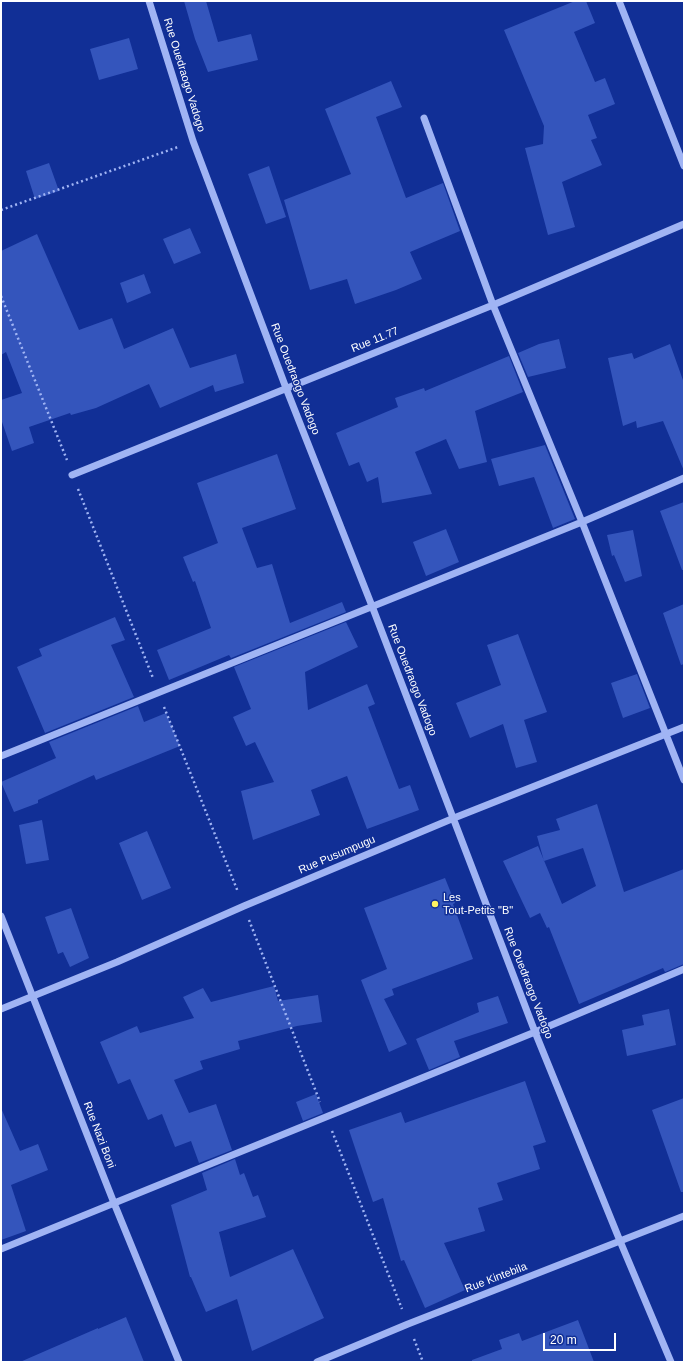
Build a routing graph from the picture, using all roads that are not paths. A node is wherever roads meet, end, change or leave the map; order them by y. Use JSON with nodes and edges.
{"nodes":[{"id":1,"x":149,"y":1,"type":"edge"},
{"id":2,"x":619,"y":1,"type":"edge"},
{"id":3,"x":424,"y":118,"type":"dead end"},
{"id":4,"x":684,"y":166,"type":"edge"},
{"id":5,"x":684,"y":224,"type":"edge"},
{"id":6,"x":493,"y":304,"type":"junction"},
{"id":7,"x":286,"y":388,"type":"junction"},
{"id":8,"x":72,"y":475,"type":"road end"},
{"id":9,"x":684,"y":478,"type":"edge"},
{"id":10,"x":582,"y":522,"type":"junction"},
{"id":11,"x":372,"y":606,"type":"junction"},
{"id":12,"x":684,"y":727,"type":"edge"},
{"id":13,"x":666,"y":734,"type":"junction"},
{"id":14,"x":1,"y":756,"type":"edge"},
{"id":15,"x":684,"y":780,"type":"edge"},
{"id":16,"x":454,"y":818,"type":"junction"},
{"id":17,"x":1,"y":916,"type":"edge"},
{"id":18,"x":684,"y":969,"type":"edge"},
{"id":19,"x":34,"y":997,"type":"junction"},
{"id":20,"x":1,"y":1009,"type":"edge"},
{"id":21,"x":535,"y":1032,"type":"junction"},
{"id":22,"x":114,"y":1203,"type":"junction"},
{"id":23,"x":684,"y":1216,"type":"edge"},
{"id":24,"x":620,"y":1241,"type":"junction"},
{"id":25,"x":1,"y":1249,"type":"edge"},
{"id":26,"x":179,"y":1362,"type":"edge"},
{"id":27,"x":317,"y":1362,"type":"edge"},
{"id":28,"x":671,"y":1362,"type":"edge"}],
"edges":[{"from":1,"to":7,"type":"street","name":"Rue Ouedraogo Vadogo"},
{"from":2,"to":4,"type":"street"},
{"from":3,"to":6,"type":"street"},
{"from":5,"to":6,"type":"street","name":"Rue 11.77"},
{"from":6,"to":7,"type":"street","name":"Rue 11.77"},
{"from":6,"to":10,"type":"street"},
{"from":7,"to":8,"type":"street","name":"Rue 11.77"},
{"from":7,"to":11,"type":"street","name":"Rue Ouedraogo Vadogo"},
{"from":9,"to":10,"type":"street"},
{"from":10,"to":11,"type":"street"},
{"from":10,"to":13,"type":"street"},
{"from":11,"to":14,"type":"street"},
{"from":11,"to":16,"type":"street","name":"Rue Ouedraogo Vadogo"},
{"from":12,"to":13,"type":"street","name":"Rue Pusumpugu"},
{"from":13,"to":15,"type":"street"},
{"from":13,"to":16,"type":"street","name":"Rue Pusumpugu"},
{"from":16,"to":19,"type":"street","name":"Rue Pusumpugu"},
{"from":16,"to":21,"type":"street","name":"Rue Ouedraogo Vadogo"},
{"from":17,"to":19,"type":"street","name":"Rue Nazi Boni"},
{"from":18,"to":21,"type":"street"},
{"from":19,"to":20,"type":"street","name":"Rue Pusumpugu"},
{"from":19,"to":22,"type":"street","name":"Rue Nazi Boni"},
{"from":21,"to":22,"type":"street"},
{"from":21,"to":24,"type":"street","name":"Rue Ouedraogo Vadogo"},
{"from":22,"to":25,"type":"street"},
{"from":22,"to":26,"type":"street","name":"Rue Nazi Boni"},
{"from":23,"to":24,"type":"street","name":"Rue Kintebila"},
{"from":24,"to":27,"type":"street","name":"Rue Kintebila"},
{"from":24,"to":28,"type":"street","name":"Rue Ouedraogo Vadogo"}]}
